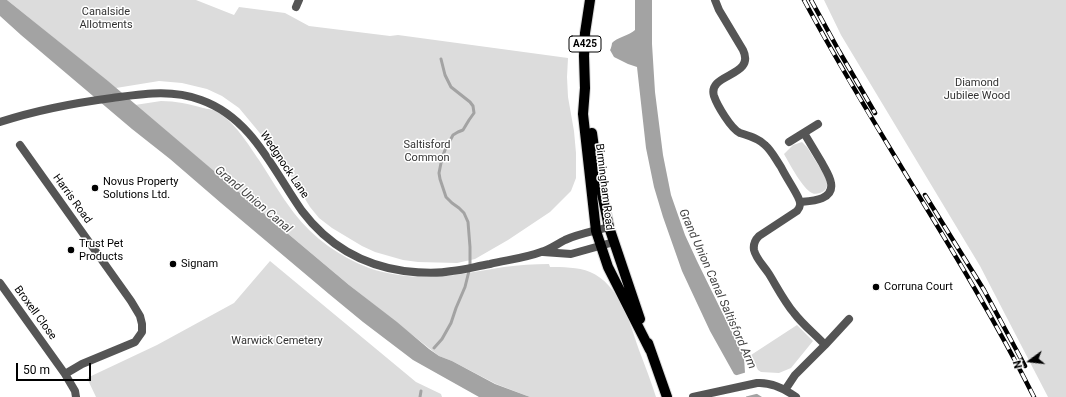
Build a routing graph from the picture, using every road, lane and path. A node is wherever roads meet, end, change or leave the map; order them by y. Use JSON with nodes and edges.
{"nodes":[{"id":1,"x":590,"y":0,"type":"edge"},
{"id":2,"x":715,"y":0,"type":"edge"},
{"id":3,"x":585,"y":88,"type":"junction"},
{"id":4,"x":0,"y":122,"type":"edge"},
{"id":5,"x":818,"y":124,"type":"dead end"},
{"id":6,"x":804,"y":133,"type":"junction"},
{"id":7,"x":789,"y":142,"type":"dead end"},
{"id":8,"x":20,"y":145,"type":"dead end"},
{"id":9,"x":801,"y":202,"type":"junction"},
{"id":10,"x":609,"y":227,"type":"junction"},
{"id":11,"x":596,"y":231,"type":"junction"},
{"id":12,"x":614,"y":242,"type":"junction"},
{"id":13,"x":601,"y":246,"type":"junction"},
{"id":14,"x":542,"y":252,"type":"junction"},
{"id":15,"x":0,"y":283,"type":"edge"},
{"id":16,"x":849,"y":319,"type":"dead end"},
{"id":17,"x":825,"y":344,"type":"junction"},
{"id":18,"x":650,"y":350,"type":"junction"},
{"id":19,"x":65,"y":374,"type":"junction"},
{"id":20,"x":785,"y":390,"type":"junction"},
{"id":21,"x":76,"y":397,"type":"edge"},
{"id":22,"x":667,"y":397,"type":"edge"},
{"id":23,"x":693,"y":397,"type":"edge"},
{"id":24,"x":796,"y":397,"type":"edge"}],
"edges":[{"from":1,"to":3,"type":"main road","name":"Birmingham Road","number":"A425"},
{"from":2,"to":9,"type":"street"},
{"from":3,"to":10,"type":"main road","name":"Birmingham Road"},
{"from":3,"to":11,"type":"main road","name":"Birmingham Road"},
{"from":4,"to":14,"type":"street","name":"Wedgnock Lane"},
{"from":5,"to":6,"type":"street"},
{"from":6,"to":7,"type":"street"},
{"from":6,"to":9,"type":"street"},
{"from":8,"to":19,"type":"street","name":"Harris Road"},
{"from":9,"to":17,"type":"street"},
{"from":10,"to":11,"type":"street","name":"Wedgnock Lane"},
{"from":10,"to":12,"type":"main road","name":"Birmingham Road"},
{"from":11,"to":13,"type":"main road","name":"Birmingham Road"},
{"from":11,"to":14,"type":"street","name":"Wedgnock Lane"},
{"from":12,"to":13,"type":"street","name":"Wedgnock Lane"},
{"from":12,"to":18,"type":"main road","name":"Birmingham Road"},
{"from":13,"to":14,"type":"street","name":"Wedgnock Lane"},
{"from":13,"to":18,"type":"main road","name":"Birmingham Road"},
{"from":15,"to":19,"type":"street","name":"Broxell Close"},
{"from":16,"to":17,"type":"street"},
{"from":17,"to":20,"type":"street"},
{"from":18,"to":22,"type":"main road","name":"Birmingham Road"},
{"from":19,"to":21,"type":"street","name":"Broxell Close"},
{"from":20,"to":23,"type":"street"},
{"from":20,"to":24,"type":"street"}]}
